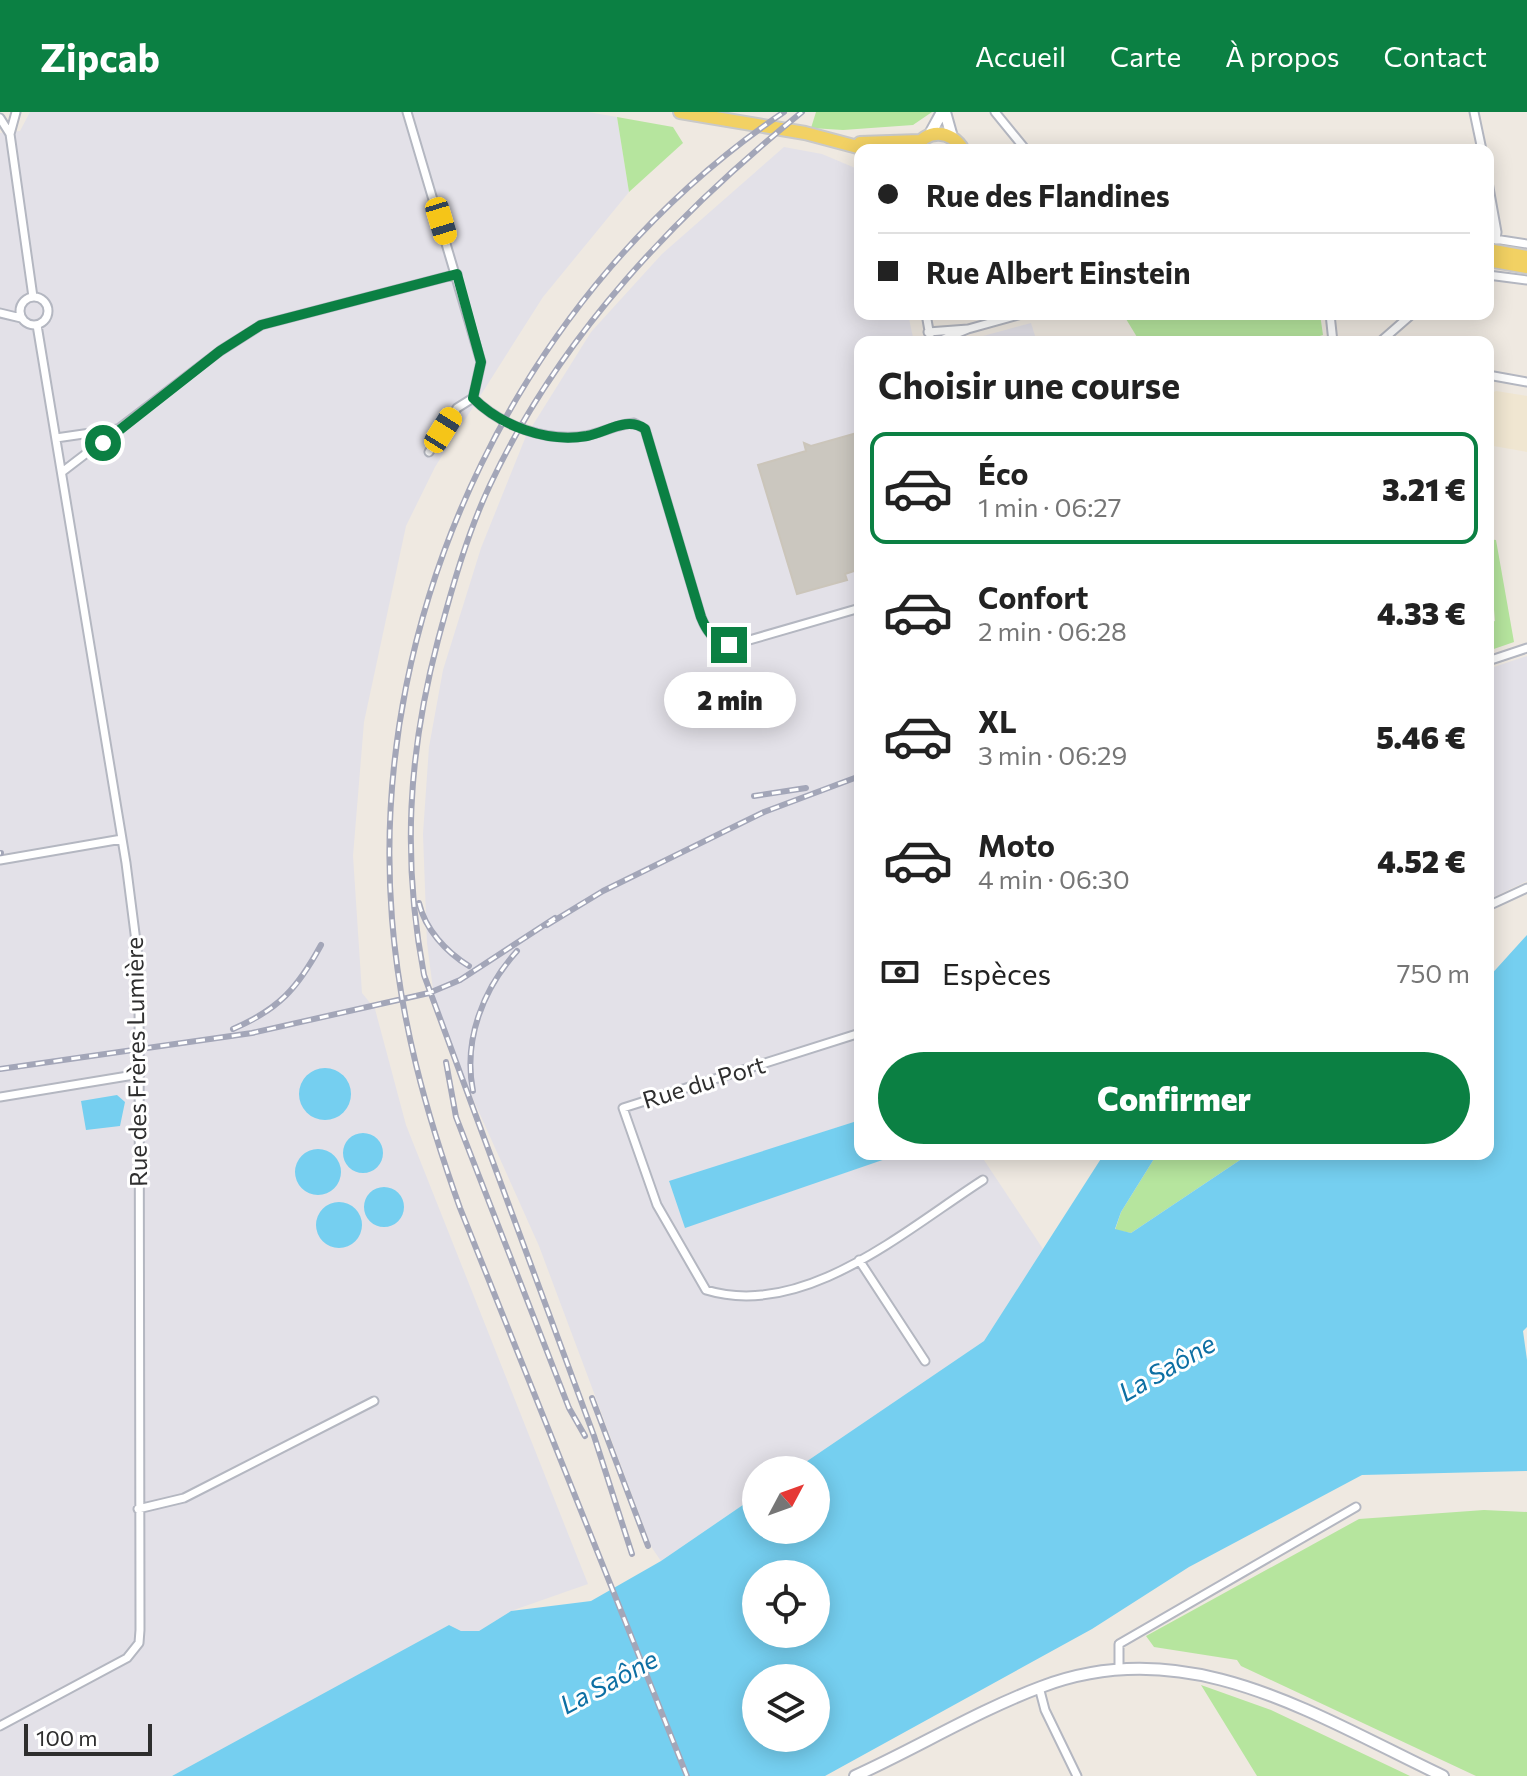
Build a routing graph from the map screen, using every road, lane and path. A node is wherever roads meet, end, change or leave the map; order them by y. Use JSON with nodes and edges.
{"nodes":[{"id":1,"x":16,"y":112,"type":"edge"},
{"id":2,"x":407,"y":112,"type":"edge"},
{"id":3,"x":680,"y":112,"type":"edge"},
{"id":4,"x":944,"y":112,"type":"edge"},
{"id":5,"x":995,"y":112,"type":"edge"},
{"id":6,"x":1474,"y":112,"type":"edge"},
{"id":7,"x":0,"y":118,"type":"edge"},
{"id":8,"x":10,"y":134,"type":"junction"},
{"id":9,"x":952,"y":137,"type":"junction"},
{"id":10,"x":921,"y":142,"type":"edge"},
{"id":11,"x":851,"y":143,"type":"junction"},
{"id":12,"x":854,"y":144,"type":"edge"},
{"id":13,"x":958,"y":144,"type":"edge"},
{"id":14,"x":1021,"y":144,"type":"edge"},
{"id":15,"x":1481,"y":144,"type":"edge"},
{"id":16,"x":1494,"y":243,"type":"edge"},
{"id":17,"x":1494,"y":244,"type":"edge"},
{"id":18,"x":1527,"y":244,"type":"edge"},
{"id":19,"x":1527,"y":257,"type":"edge"},
{"id":20,"x":1494,"y":261,"type":"edge"},
{"id":21,"x":1527,"y":267,"type":"edge"},
{"id":22,"x":457,"y":274,"type":"junction"},
{"id":23,"x":1494,"y":276,"type":"edge"},
{"id":24,"x":1527,"y":280,"type":"edge"},
{"id":25,"x":33,"y":297,"type":"junction"},
{"id":26,"x":21,"y":303,"type":"junction"},
{"id":27,"x":2,"y":313,"type":"edge"},
{"id":28,"x":21,"y":318,"type":"junction"},
{"id":29,"x":927,"y":320,"type":"edge"},
{"id":30,"x":1000,"y":320,"type":"edge"},
{"id":31,"x":1405,"y":320,"type":"edge"},
{"id":32,"x":37,"y":325,"type":"junction"},
{"id":33,"x":968,"y":329,"type":"junction"},
{"id":34,"x":928,"y":332,"type":"junction"},
{"id":35,"x":930,"y":336,"type":"edge"},
{"id":36,"x":950,"y":336,"type":"edge"},
{"id":37,"x":1387,"y":336,"type":"edge"},
{"id":38,"x":1494,"y":376,"type":"edge"},
{"id":39,"x":1527,"y":382,"type":"edge"},
{"id":40,"x":473,"y":398,"type":"junction"},
{"id":41,"x":121,"y":429,"type":"junction"},
{"id":42,"x":56,"y":438,"type":"junction"},
{"id":43,"x":429,"y":452,"type":"dead end"},
{"id":44,"x":62,"y":472,"type":"junction"},
{"id":45,"x":854,"y":610,"type":"edge"},
{"id":46,"x":1527,"y":648,"type":"edge"},
{"id":47,"x":1494,"y":659,"type":"edge"},
{"id":48,"x":122,"y":839,"type":"junction"},
{"id":49,"x":0,"y":860,"type":"edge"},
{"id":50,"x":1527,"y":888,"type":"edge"},
{"id":51,"x":1494,"y":903,"type":"edge"},
{"id":52,"x":854,"y":1035,"type":"edge"},
{"id":53,"x":140,"y":1074,"type":"junction"},
{"id":54,"x":0,"y":1097,"type":"edge"},
{"id":55,"x":983,"y":1180,"type":"dead end"},
{"id":56,"x":859,"y":1260,"type":"junction"},
{"id":57,"x":925,"y":1361,"type":"dead end"},
{"id":58,"x":374,"y":1401,"type":"dead end"},
{"id":59,"x":1356,"y":1507,"type":"dead end"},
{"id":60,"x":138,"y":1509,"type":"junction"},
{"id":61,"x":1119,"y":1670,"type":"junction"},
{"id":62,"x":1039,"y":1687,"type":"junction"},
{"id":63,"x":0,"y":1726,"type":"edge"},
{"id":64,"x":855,"y":1776,"type":"edge"},
{"id":65,"x":1077,"y":1776,"type":"edge"},
{"id":66,"x":1443,"y":1776,"type":"edge"}],
"edges":[{"from":1,"to":8,"type":"street"},
{"from":2,"to":22,"type":"street"},
{"from":3,"to":11,"type":"main road"},
{"from":4,"to":9,"type":"main road"},
{"from":4,"to":10,"type":"main road"},
{"from":5,"to":14,"type":"street"},
{"from":6,"to":15,"type":"street"},
{"from":7,"to":8,"type":"street"},
{"from":8,"to":25,"type":"street"},
{"from":9,"to":10,"type":"main road"},
{"from":9,"to":13,"type":"main road"},
{"from":10,"to":11,"type":"main road"},
{"from":11,"to":12,"type":"main road"},
{"from":16,"to":18,"type":"street"},
{"from":17,"to":19,"type":"main road"},
{"from":20,"to":21,"type":"main road"},
{"from":22,"to":40,"type":"street"},
{"from":22,"to":41,"type":"street"},
{"from":23,"to":24,"type":"street"},
{"from":25,"to":26,"type":"street"},
{"from":25,"to":32,"type":"street"},
{"from":26,"to":27,"type":"street"},
{"from":26,"to":28,"type":"street"},
{"from":27,"to":28,"type":"street"},
{"from":28,"to":32,"type":"street"},
{"from":29,"to":34,"type":"street"},
{"from":30,"to":33,"type":"street"},
{"from":31,"to":37,"type":"street"},
{"from":32,"to":42,"type":"street","name":"Rue des Frères Lumière"},
{"from":33,"to":34,"type":"street"},
{"from":33,"to":36,"type":"street"},
{"from":34,"to":35,"type":"street"},
{"from":38,"to":39,"type":"street"},
{"from":40,"to":43,"type":"street"},
{"from":40,"to":45,"type":"street"},
{"from":41,"to":42,"type":"street"},
{"from":41,"to":44,"type":"street"},
{"from":42,"to":44,"type":"street","name":"Rue des Frères Lumière"},
{"from":44,"to":48,"type":"street","name":"Rue des Frères Lumière"},
{"from":46,"to":47,"type":"street"},
{"from":48,"to":49,"type":"street"},
{"from":48,"to":53,"type":"street","name":"Rue des Frères Lumière"},
{"from":50,"to":51,"type":"street"},
{"from":52,"to":56,"type":"street","name":"Rue du Port"},
{"from":53,"to":54,"type":"street"},
{"from":53,"to":60,"type":"street","name":"Rue des Frères Lumière"},
{"from":55,"to":56,"type":"street","name":"Rue du Port"},
{"from":56,"to":57,"type":"street"},
{"from":58,"to":60,"type":"street"},
{"from":59,"to":61,"type":"street"},
{"from":60,"to":63,"type":"street","name":"Rue des Frères Lumière"},
{"from":61,"to":62,"type":"main road"},
{"from":61,"to":66,"type":"main road"},
{"from":62,"to":64,"type":"main road"},
{"from":62,"to":65,"type":"street"}]}
